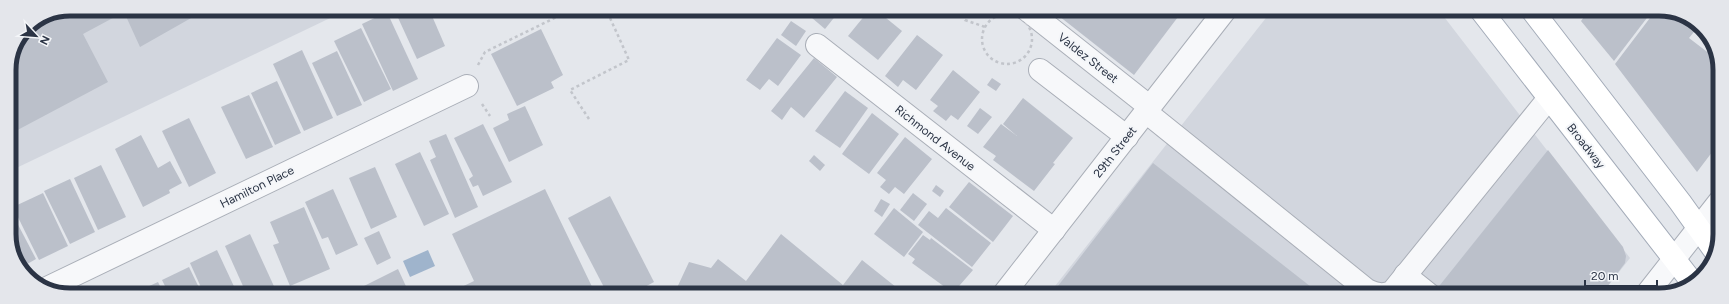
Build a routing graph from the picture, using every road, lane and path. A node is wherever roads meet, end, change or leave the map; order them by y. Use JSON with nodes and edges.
{"nodes":[{"id":1,"x":559,"y":16,"type":"edge"},
{"id":2,"x":609,"y":16,"type":"edge"},
{"id":3,"x":963,"y":16,"type":"edge"},
{"id":4,"x":999,"y":16,"type":"edge"},
{"id":5,"x":1015,"y":16,"type":"edge"},
{"id":6,"x":1035,"y":16,"type":"edge"},
{"id":7,"x":1221,"y":16,"type":"edge"},
{"id":8,"x":1485,"y":16,"type":"edge"},
{"id":9,"x":1537,"y":16,"type":"edge"},
{"id":10,"x":985,"y":27,"type":"junction"},
{"id":11,"x":817,"y":45,"type":"dead end"},
{"id":12,"x":484,"y":52,"type":"dead end"},
{"id":13,"x":1040,"y":70,"type":"dead end"},
{"id":14,"x":466,"y":86,"type":"dead end"},
{"id":15,"x":1549,"y":98,"type":"junction"},
{"id":16,"x":1148,"y":109,"type":"junction"},
{"id":17,"x":589,"y":119,"type":"dead end"},
{"id":18,"x":1127,"y":137,"type":"junction"},
{"id":19,"x":1713,"y":210,"type":"edge"},
{"id":20,"x":1698,"y":229,"type":"junction"},
{"id":21,"x":1054,"y":230,"type":"junction"},
{"id":22,"x":1712,"y":246,"type":"edge"},
{"id":23,"x":1674,"y":259,"type":"junction"},
{"id":24,"x":1405,"y":275,"type":"junction"},
{"id":25,"x":1689,"y":279,"type":"edge"},
{"id":26,"x":53,"y":285,"type":"edge"},
{"id":27,"x":1008,"y":288,"type":"edge"},
{"id":28,"x":1365,"y":288,"type":"edge"},
{"id":29,"x":1395,"y":288,"type":"edge"},
{"id":30,"x":1421,"y":288,"type":"edge"},
{"id":31,"x":1651,"y":288,"type":"edge"}],
"edges":[{"from":1,"to":12,"type":"path"},
{"from":2,"to":17,"type":"path"},
{"from":3,"to":10,"type":"path"},
{"from":4,"to":10,"type":"path"},
{"from":5,"to":10,"type":"path"},
{"from":6,"to":16,"type":"street","name":"Valdez Street"},
{"from":7,"to":16,"type":"street","name":"29th Street"},
{"from":8,"to":15,"type":"main road","name":"Broadway"},
{"from":9,"to":20,"type":"main road"},
{"from":11,"to":21,"type":"street","name":"Richmond Avenue"},
{"from":13,"to":18,"type":"street"},
{"from":14,"to":26,"type":"street","name":"Hamilton Place"},
{"from":15,"to":23,"type":"main road","name":"Broadway"},
{"from":15,"to":24,"type":"street","name":"Valdez Street"},
{"from":16,"to":18,"type":"street","name":"29th Street"},
{"from":16,"to":28,"type":"street","name":"Valdez Street"},
{"from":18,"to":21,"type":"street","name":"29th Street"},
{"from":19,"to":20,"type":"street"},
{"from":20,"to":22,"type":"main road"},
{"from":20,"to":23,"type":"street"},
{"from":21,"to":27,"type":"street","name":"29th Street"},
{"from":23,"to":25,"type":"main road","name":"Broadway"},
{"from":23,"to":31,"type":"street"},
{"from":24,"to":29,"type":"street","name":"Valdez Street"},
{"from":24,"to":30,"type":"street"}]}
